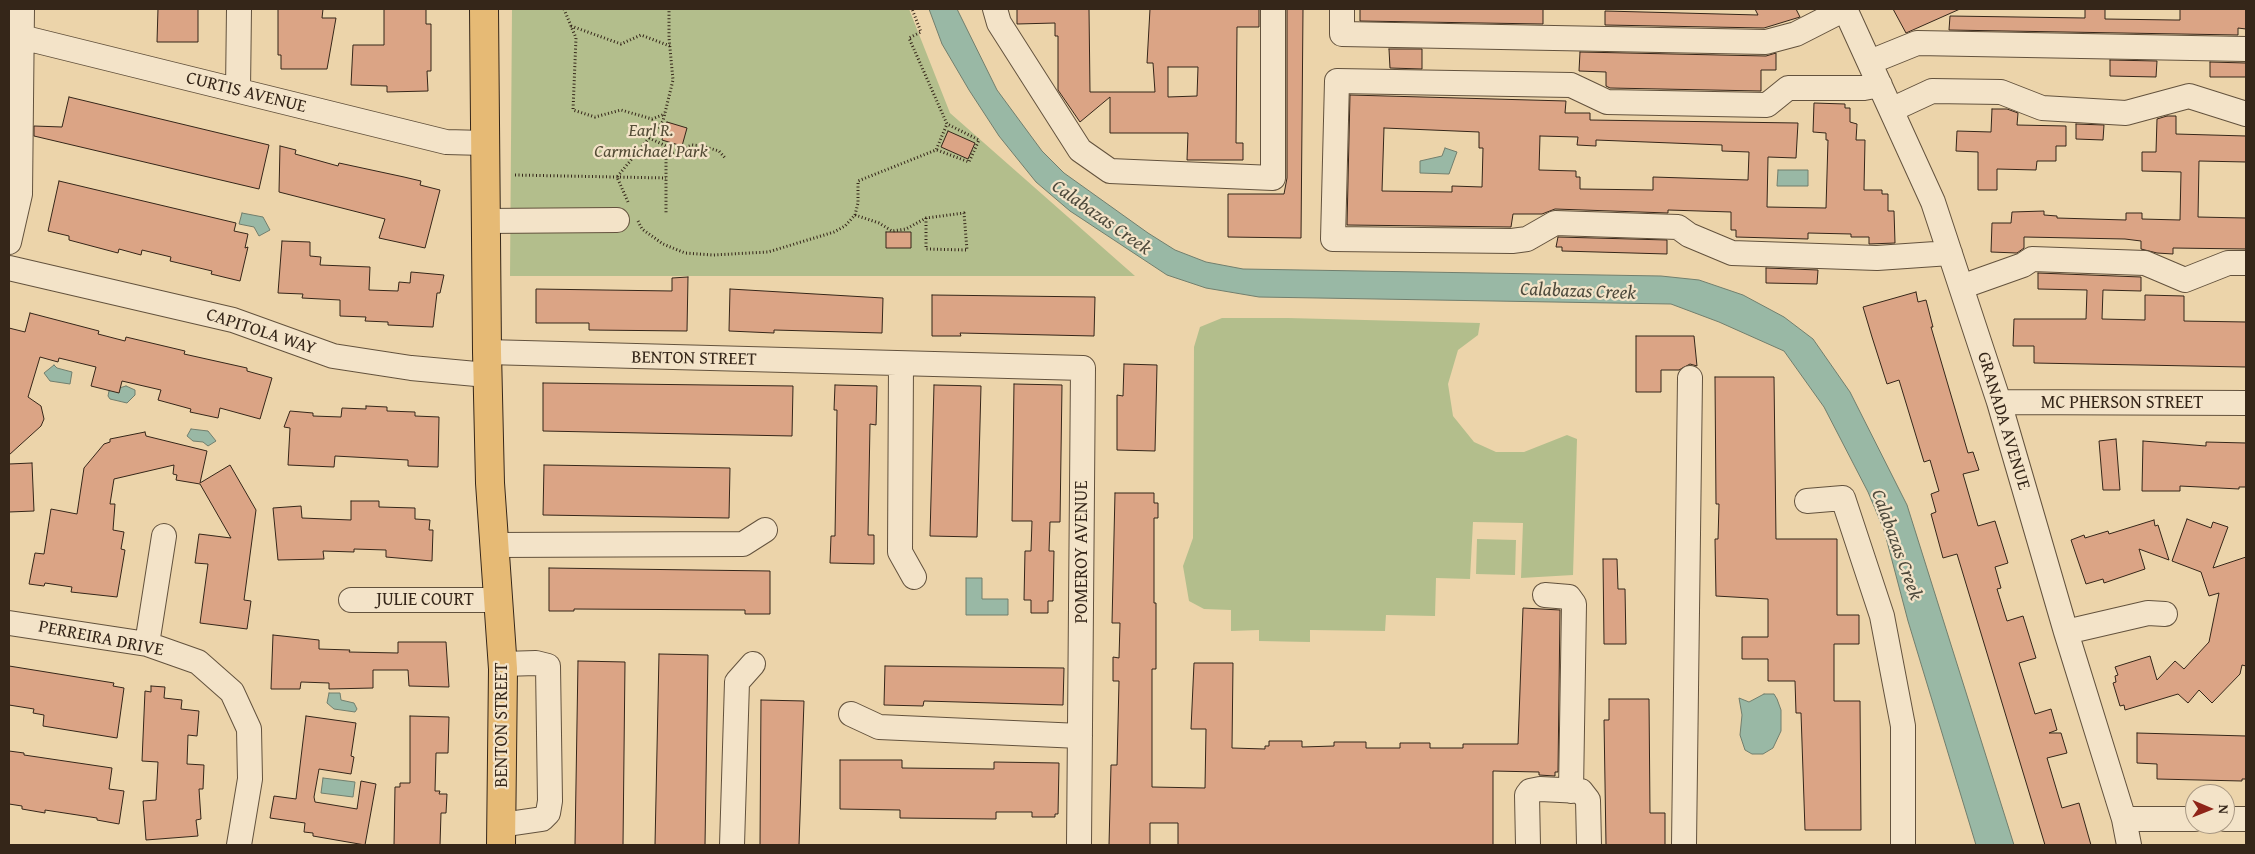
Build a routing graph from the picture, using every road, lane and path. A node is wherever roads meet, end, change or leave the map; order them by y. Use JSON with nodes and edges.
{"nodes":[{"id":1,"x":22,"y":9,"type":"edge"},
{"id":2,"x":239,"y":9,"type":"edge"},
{"id":3,"x":484,"y":9,"type":"edge"},
{"id":4,"x":564,"y":9,"type":"edge"},
{"id":5,"x":670,"y":9,"type":"edge"},
{"id":6,"x":912,"y":9,"type":"edge"},
{"id":7,"x":996,"y":9,"type":"edge"},
{"id":8,"x":1273,"y":9,"type":"edge"},
{"id":9,"x":1342,"y":9,"type":"edge"},
{"id":10,"x":1845,"y":9,"type":"edge"},
{"id":11,"x":571,"y":26,"type":"junction"},
{"id":12,"x":15,"y":36,"type":"edge"},
{"id":13,"x":670,"y":46,"type":"junction"},
{"id":14,"x":2246,"y":48,"type":"edge"},
{"id":15,"x":1870,"y":62,"type":"junction"},
{"id":16,"x":1880,"y":85,"type":"junction"},
{"id":17,"x":238,"y":90,"type":"junction"},
{"id":18,"x":1891,"y":110,"type":"junction"},
{"id":19,"x":665,"y":114,"type":"dead end"},
{"id":20,"x":2246,"y":114,"type":"edge"},
{"id":21,"x":947,"y":124,"type":"junction"},
{"id":22,"x":649,"y":138,"type":"junction"},
{"id":23,"x":484,"y":143,"type":"junction"},
{"id":24,"x":937,"y":150,"type":"junction"},
{"id":25,"x":666,"y":155,"type":"junction"},
{"id":26,"x":726,"y":159,"type":"dead end"},
{"id":27,"x":515,"y":175,"type":"dead end"},
{"id":28,"x":616,"y":177,"type":"junction"},
{"id":29,"x":666,"y":178,"type":"junction"},
{"id":30,"x":627,"y":213,"type":"junction"},
{"id":31,"x":666,"y":213,"type":"dead end"},
{"id":32,"x":855,"y":215,"type":"junction"},
{"id":33,"x":926,"y":218,"type":"junction"},
{"id":34,"x":485,"y":221,"type":"junction"},
{"id":35,"x":9,"y":242,"type":"edge"},
{"id":36,"x":1950,"y":253,"type":"junction"},
{"id":37,"x":2246,"y":263,"type":"edge"},
{"id":38,"x":9,"y":268,"type":"edge"},
{"id":39,"x":1961,"y":287,"type":"junction"},
{"id":40,"x":487,"y":364,"type":"junction"},
{"id":41,"x":901,"y":364,"type":"junction"},
{"id":42,"x":1083,"y":368,"type":"joint"},
{"id":43,"x":1690,"y":378,"type":"dead end"},
{"id":44,"x":1999,"y":402,"type":"junction"},
{"id":45,"x":2246,"y":403,"type":"edge"},
{"id":46,"x":1807,"y":501,"type":"dead end"},
{"id":47,"x":765,"y":530,"type":"dead end"},
{"id":48,"x":164,"y":536,"type":"dead end"},
{"id":49,"x":494,"y":545,"type":"junction"},
{"id":50,"x":914,"y":577,"type":"dead end"},
{"id":51,"x":1545,"y":595,"type":"dead end"},
{"id":52,"x":351,"y":600,"type":"dead end"},
{"id":53,"x":499,"y":600,"type":"junction"},
{"id":54,"x":2165,"y":614,"type":"dead end"},
{"id":55,"x":9,"y":623,"type":"edge"},
{"id":56,"x":2066,"y":632,"type":"junction"},
{"id":57,"x":147,"y":644,"type":"junction"},
{"id":58,"x":502,"y":664,"type":"junction"},
{"id":59,"x":753,"y":664,"type":"dead end"},
{"id":60,"x":851,"y":714,"type":"dead end"},
{"id":61,"x":1080,"y":736,"type":"junction"},
{"id":62,"x":1571,"y":791,"type":"junction"},
{"id":63,"x":2185,"y":819,"type":"edge"},
{"id":64,"x":2124,"y":820,"type":"junction"},
{"id":65,"x":501,"y":835,"type":"edge"},
{"id":66,"x":239,"y":845,"type":"edge"},
{"id":67,"x":732,"y":845,"type":"edge"},
{"id":68,"x":1080,"y":845,"type":"edge"},
{"id":69,"x":1528,"y":845,"type":"edge"},
{"id":70,"x":1589,"y":845,"type":"edge"},
{"id":71,"x":1684,"y":845,"type":"edge"},
{"id":72,"x":1903,"y":845,"type":"edge"},
{"id":73,"x":2129,"y":845,"type":"edge"}],
"edges":[{"from":1,"to":12,"type":"street"},
{"from":2,"to":17,"type":"street"},
{"from":3,"to":23,"type":"main road","name":"BENTON STREET"},
{"from":4,"to":11,"type":"path"},
{"from":5,"to":13,"type":"path"},
{"from":6,"to":21,"type":"path"},
{"from":7,"to":8,"type":"street"},
{"from":9,"to":10,"type":"street"},
{"from":10,"to":15,"type":"street","name":"GRANADA AVENUE"},
{"from":11,"to":13,"type":"path"},
{"from":11,"to":19,"type":"path"},
{"from":12,"to":17,"type":"street","name":"CURTIS AVENUE"},
{"from":12,"to":35,"type":"street"},
{"from":13,"to":22,"type":"path"},
{"from":14,"to":15,"type":"street"},
{"from":15,"to":16,"type":"street","name":"GRANADA AVENUE"},
{"from":16,"to":18,"type":"street","name":"GRANADA AVENUE"},
{"from":16,"to":36,"type":"street"},
{"from":17,"to":23,"type":"street","name":"CURTIS AVENUE"},
{"from":18,"to":20,"type":"street"},
{"from":18,"to":36,"type":"street","name":"GRANADA AVENUE"},
{"from":21,"to":24,"type":"path"},
{"from":21,"to":24,"type":"path"},
{"from":22,"to":25,"type":"path"},
{"from":22,"to":28,"type":"path"},
{"from":23,"to":34,"type":"main road","name":"BENTON STREET"},
{"from":24,"to":32,"type":"path"},
{"from":25,"to":26,"type":"path"},
{"from":25,"to":29,"type":"path"},
{"from":27,"to":28,"type":"path"},
{"from":28,"to":29,"type":"path"},
{"from":28,"to":30,"type":"path"},
{"from":29,"to":31,"type":"path"},
{"from":30,"to":32,"type":"path"},
{"from":30,"to":34,"type":"street"},
{"from":32,"to":33,"type":"path"},
{"from":33,"to":33,"type":"path"},
{"from":34,"to":40,"type":"main road","name":"BENTON STREET"},
{"from":36,"to":39,"type":"street","name":"GRANADA AVENUE"},
{"from":37,"to":39,"type":"street"},
{"from":38,"to":40,"type":"street","name":"CAPITOLA WAY"},
{"from":39,"to":44,"type":"street","name":"GRANADA AVENUE"},
{"from":40,"to":41,"type":"street","name":"BENTON STREET"},
{"from":40,"to":49,"type":"main road","name":"BENTON STREET"},
{"from":41,"to":42,"type":"street","name":"BENTON STREET"},
{"from":41,"to":50,"type":"street"},
{"from":42,"to":61,"type":"street","name":"POMEROY AVENUE"},
{"from":43,"to":71,"type":"street"},
{"from":44,"to":45,"type":"street","name":"MC PHERSON STREET"},
{"from":44,"to":56,"type":"street","name":"GRANADA AVENUE"},
{"from":46,"to":72,"type":"street"},
{"from":47,"to":49,"type":"street"},
{"from":48,"to":57,"type":"street"},
{"from":49,"to":53,"type":"main road","name":"BENTON STREET"},
{"from":51,"to":62,"type":"street"},
{"from":52,"to":53,"type":"street","name":"JULIE COURT"},
{"from":53,"to":58,"type":"main road","name":"BENTON STREET"},
{"from":54,"to":56,"type":"street"},
{"from":55,"to":57,"type":"street","name":"PERREIRA DRIVE"},
{"from":56,"to":64,"type":"street","name":"GRANADA AVENUE"},
{"from":57,"to":66,"type":"street","name":"PERREIRA DRIVE"},
{"from":58,"to":65,"type":"main road","name":"BENTON STREET"},
{"from":58,"to":65,"type":"street"},
{"from":59,"to":67,"type":"street"},
{"from":60,"to":61,"type":"street"},
{"from":61,"to":68,"type":"street","name":"POMEROY AVENUE"},
{"from":62,"to":69,"type":"street"},
{"from":62,"to":70,"type":"street"},
{"from":63,"to":64,"type":"street"},
{"from":64,"to":73,"type":"street","name":"GRANADA AVENUE"}]}
